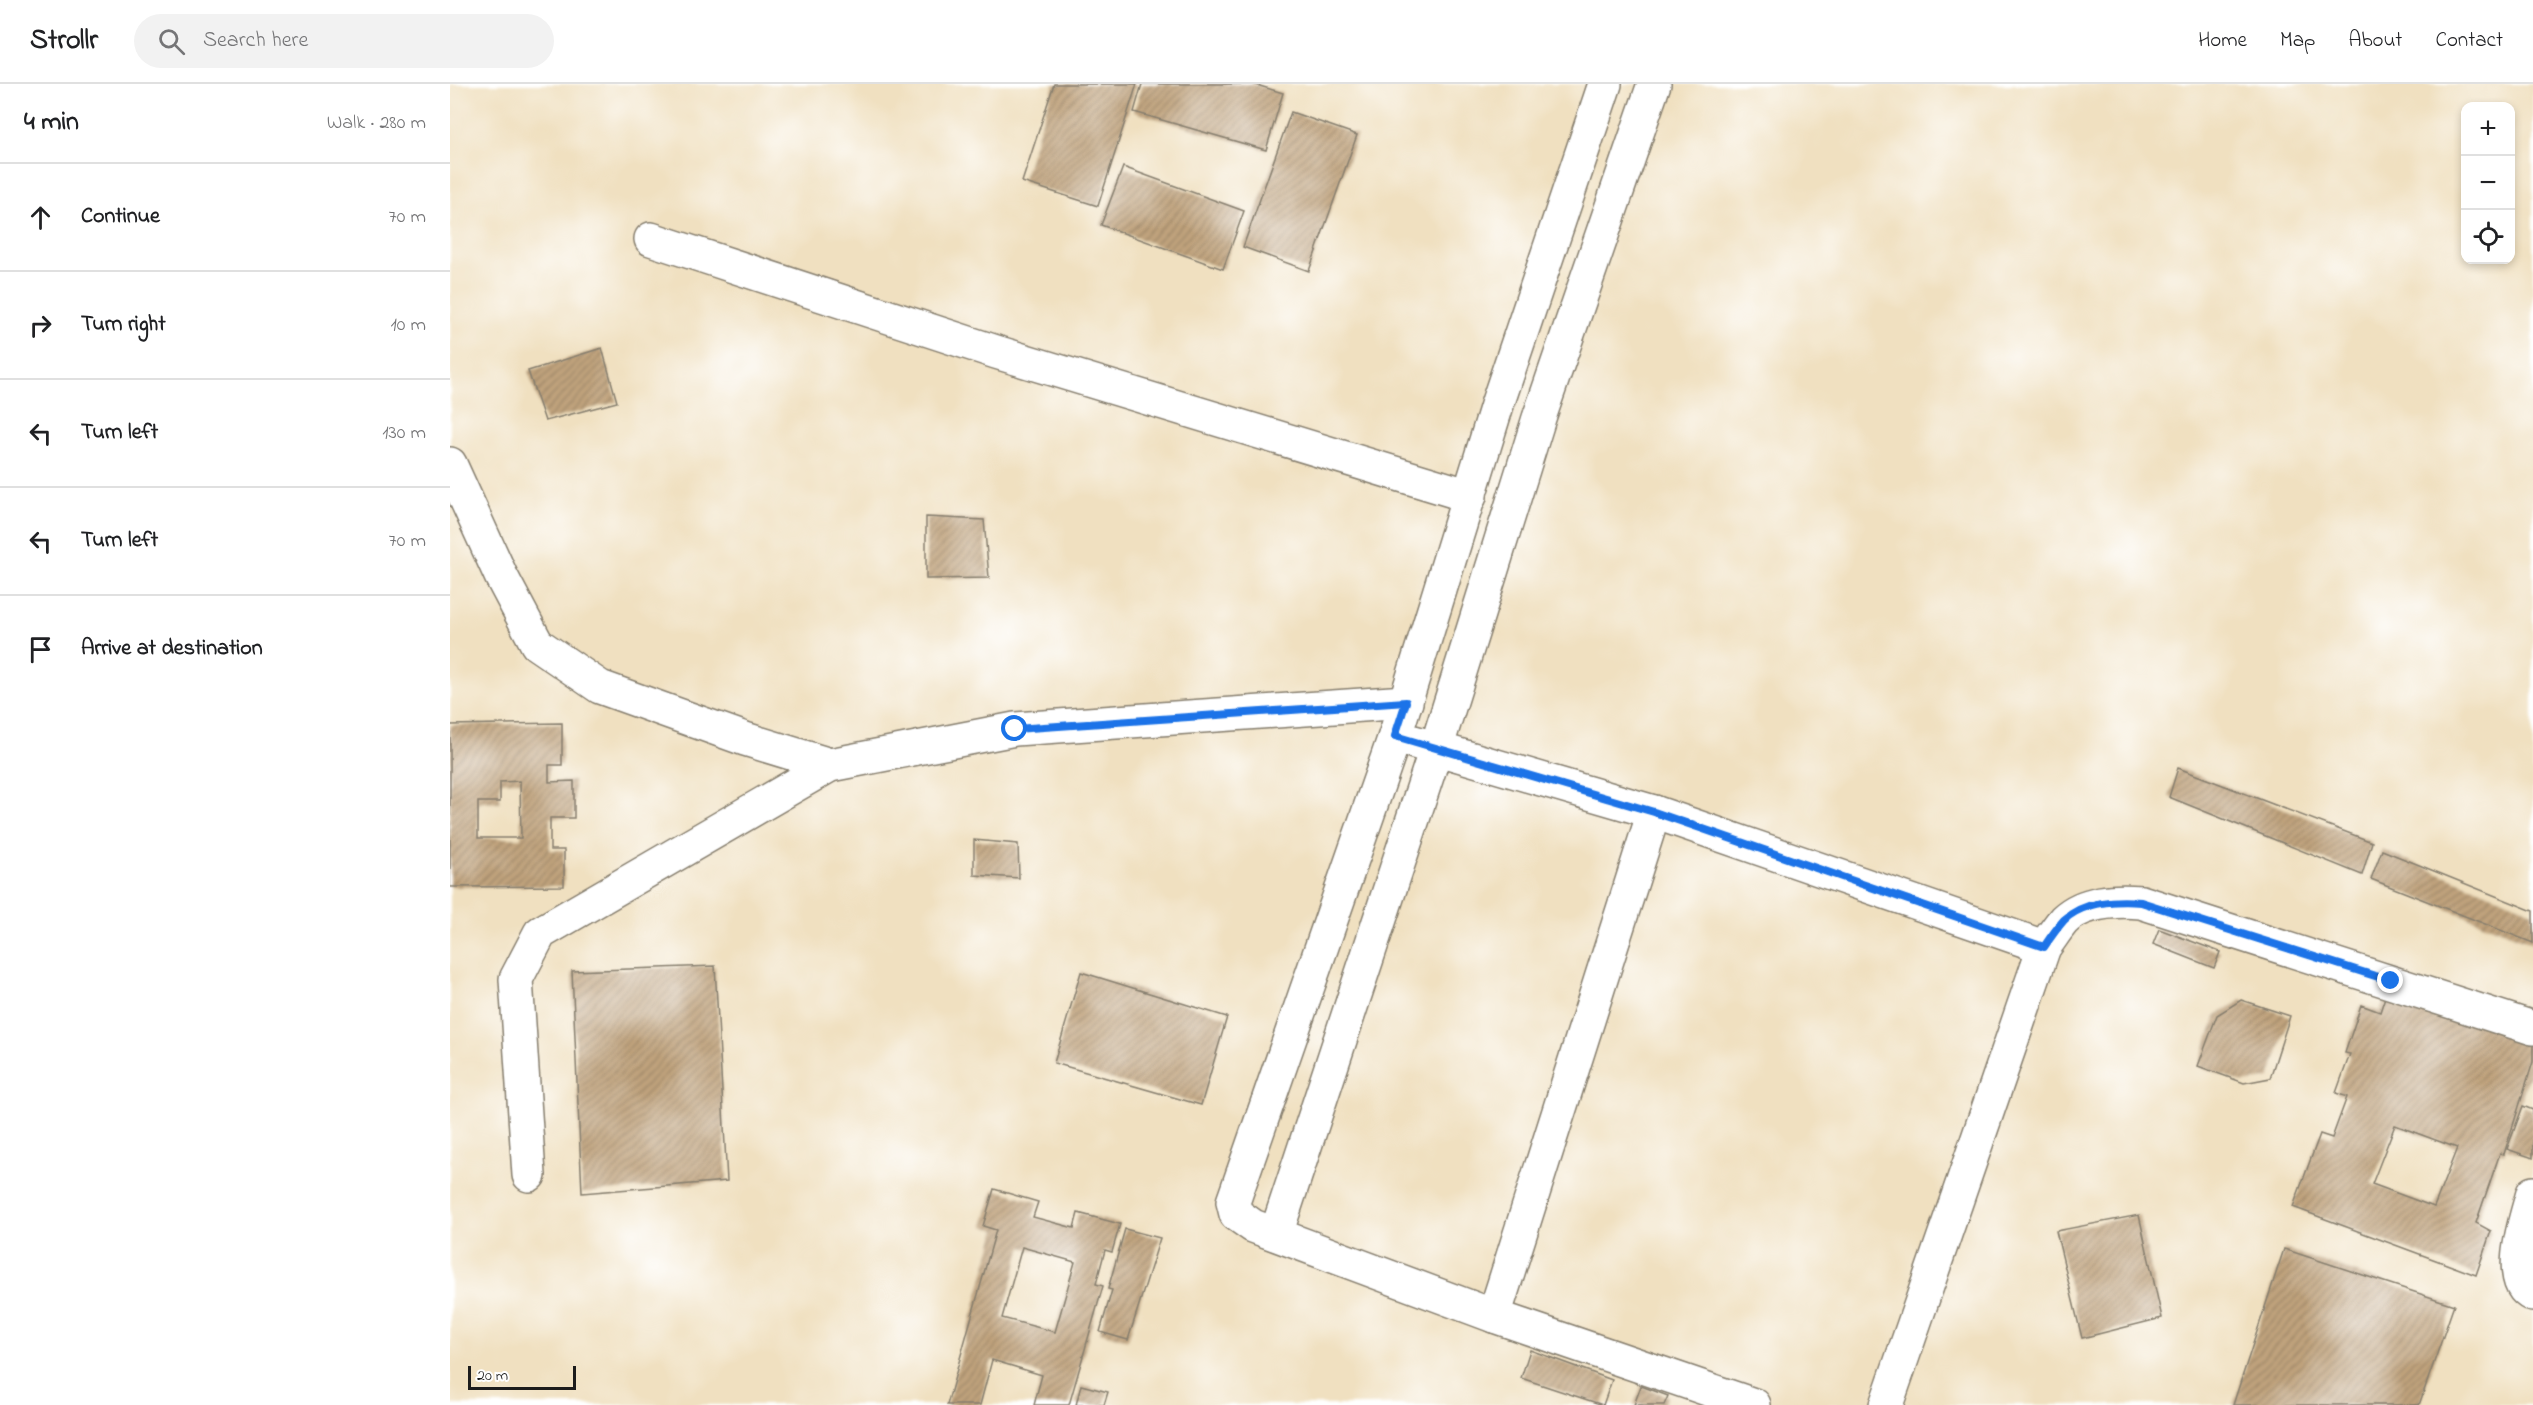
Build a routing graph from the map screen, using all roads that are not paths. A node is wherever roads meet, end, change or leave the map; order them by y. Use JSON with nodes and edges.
{"nodes":[{"id":1,"x":1605,"y":84,"type":"edge"},
{"id":2,"x":1654,"y":84,"type":"edge"},
{"id":3,"x":651,"y":239,"type":"dead end"},
{"id":4,"x":450,"y":464,"type":"edge"},
{"id":5,"x":1470,"y":496,"type":"junction"},
{"id":6,"x":1406,"y":702,"type":"junction"},
{"id":7,"x":1395,"y":736,"type":"junction"},
{"id":8,"x":1436,"y":749,"type":"junction"},
{"id":9,"x":830,"y":765,"type":"junction"},
{"id":10,"x":1654,"y":812,"type":"junction"},
{"id":11,"x":2044,"y":947,"type":"junction"},
{"id":12,"x":2533,"y":1028,"type":"edge"},
{"id":13,"x":530,"y":1175,"type":"dead end"},
{"id":14,"x":2533,"y":1193,"type":"edge"},
{"id":15,"x":1276,"y":1234,"type":"junction"},
{"id":16,"x":2533,"y":1294,"type":"edge"},
{"id":17,"x":1494,"y":1316,"type":"junction"},
{"id":18,"x":1754,"y":1405,"type":"edge"},
{"id":19,"x":1886,"y":1405,"type":"edge"}],
"edges":[{"from":1,"to":5,"type":"lane"},
{"from":2,"to":8,"type":"lane"},
{"from":3,"to":5,"type":"lane"},
{"from":4,"to":9,"type":"lane"},
{"from":5,"to":6,"type":"lane"},
{"from":6,"to":7,"type":"lane"},
{"from":6,"to":9,"type":"lane"},
{"from":7,"to":8,"type":"lane"},
{"from":7,"to":15,"type":"lane"},
{"from":8,"to":10,"type":"lane"},
{"from":8,"to":15,"type":"lane"},
{"from":9,"to":13,"type":"lane"},
{"from":10,"to":11,"type":"lane"},
{"from":10,"to":17,"type":"lane"},
{"from":11,"to":12,"type":"lane"},
{"from":11,"to":19,"type":"lane"},
{"from":14,"to":16,"type":"lane"},
{"from":15,"to":17,"type":"lane"},
{"from":17,"to":18,"type":"lane"}]}
